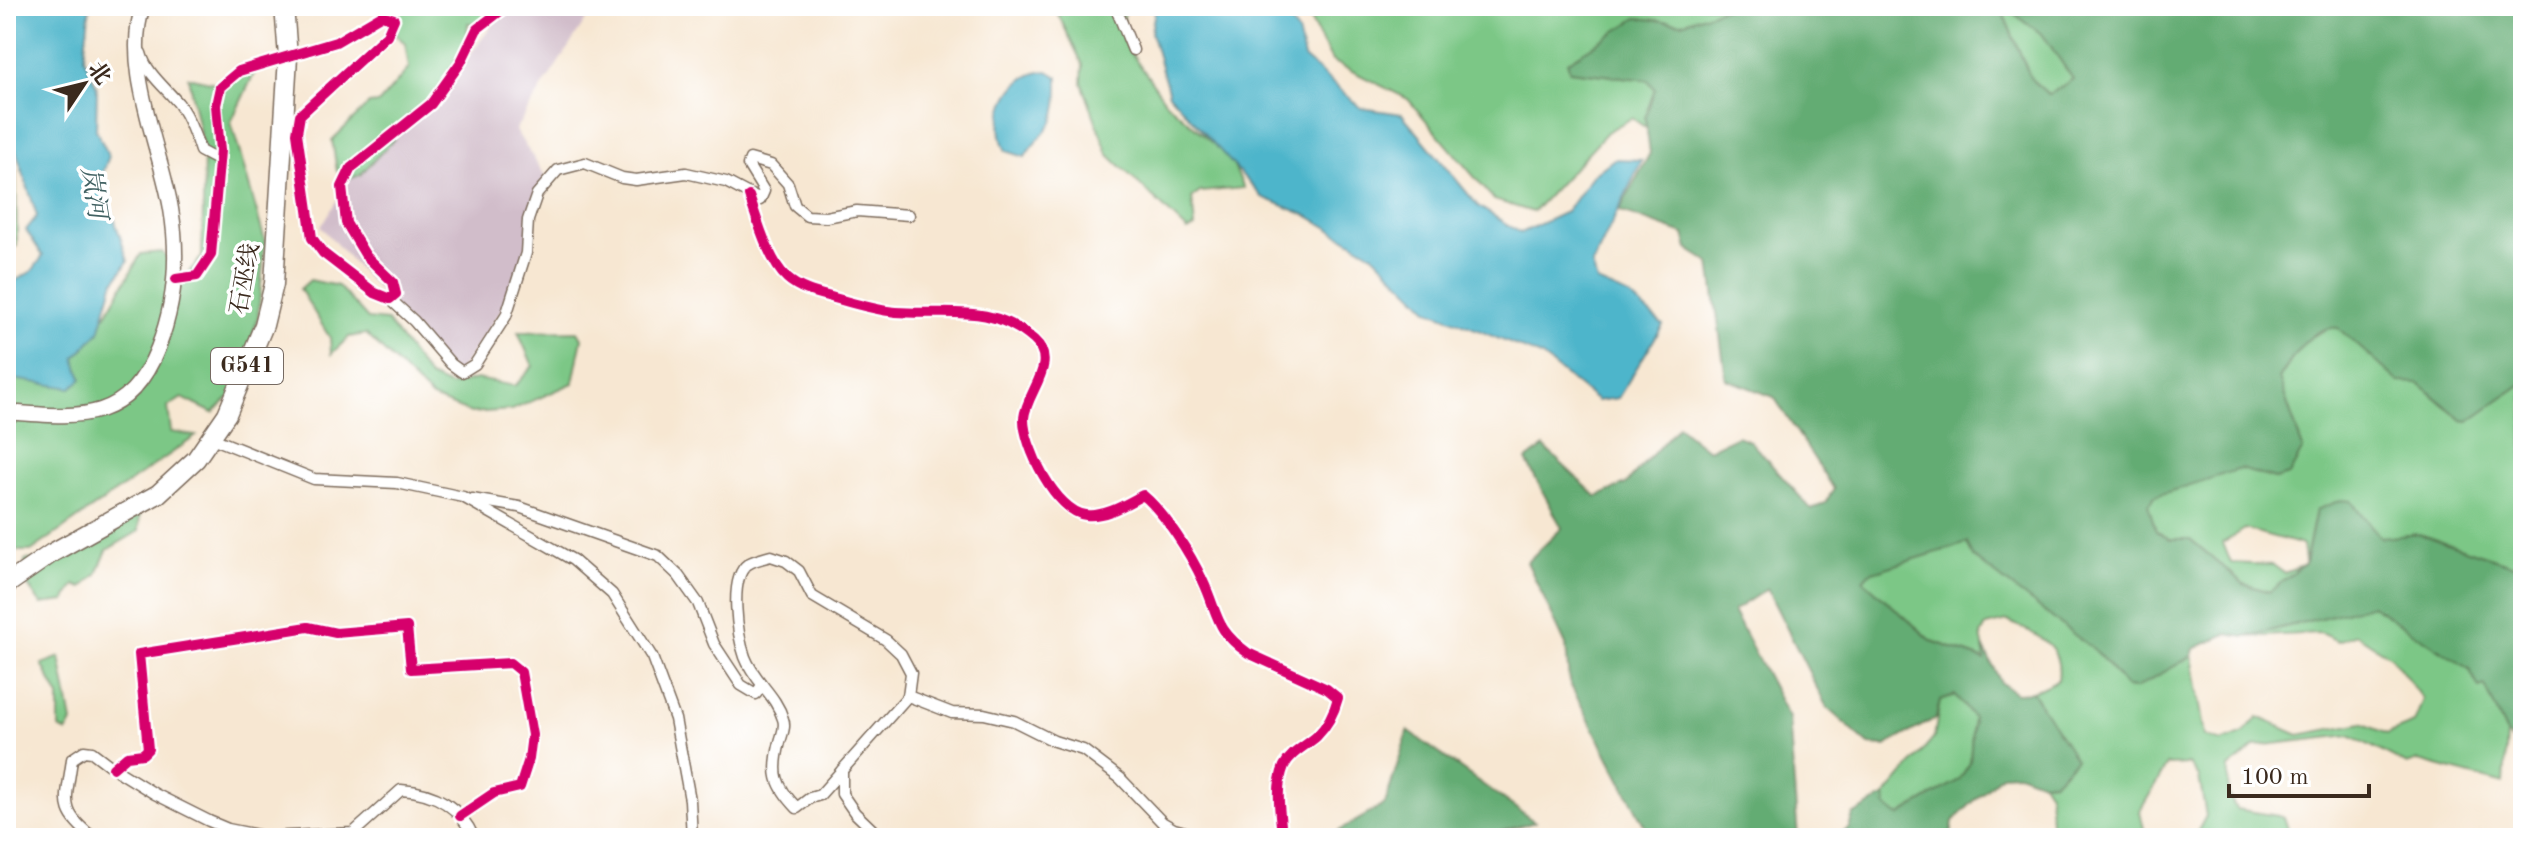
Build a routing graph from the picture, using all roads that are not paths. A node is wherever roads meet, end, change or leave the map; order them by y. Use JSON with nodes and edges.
{"nodes":[{"id":1,"x":142,"y":6,"type":"edge"},
{"id":2,"x":284,"y":6,"type":"edge"},
{"id":3,"x":507,"y":6,"type":"edge"},
{"id":4,"x":1115,"y":6,"type":"edge"},
{"id":5,"x":1133,"y":50,"type":"dead end"},
{"id":6,"x":288,"y":57,"type":"junction"},
{"id":7,"x":219,"y":161,"type":"junction"},
{"id":8,"x":749,"y":196,"type":"junction"},
{"id":9,"x":909,"y":215,"type":"dead end"},
{"id":10,"x":176,"y":279,"type":"junction"},
{"id":11,"x":390,"y":299,"type":"junction"},
{"id":12,"x":6,"y":412,"type":"edge"},
{"id":13,"x":212,"y":438,"type":"junction"},
{"id":14,"x":463,"y":497,"type":"junction"},
{"id":15,"x":6,"y":585,"type":"edge"},
{"id":16,"x":762,"y":685,"type":"junction"},
{"id":17,"x":908,"y":696,"type":"junction"},
{"id":18,"x":113,"y":768,"type":"junction"},
{"id":19,"x":842,"y":770,"type":"junction"},
{"id":20,"x":460,"y":816,"type":"junction"},
{"id":21,"x":94,"y":838,"type":"edge"},
{"id":22,"x":474,"y":838,"type":"edge"},
{"id":23,"x":692,"y":838,"type":"edge"},
{"id":24,"x":881,"y":838,"type":"edge"},
{"id":25,"x":1207,"y":838,"type":"edge"},
{"id":26,"x":1280,"y":838,"type":"edge"}],
"edges":[{"from":1,"to":7,"type":"street"},
{"from":1,"to":10,"type":"street"},
{"from":2,"to":6,"type":"highway","name":"石巫线","number":"G541"},
{"from":3,"to":11,"type":"street"},
{"from":4,"to":5,"type":"street"},
{"from":6,"to":7,"type":"street"},
{"from":6,"to":11,"type":"street"},
{"from":6,"to":13,"type":"highway","name":"石巫线","number":"G541"},
{"from":7,"to":10,"type":"street"},
{"from":8,"to":9,"type":"street"},
{"from":8,"to":11,"type":"street"},
{"from":8,"to":26,"type":"street"},
{"from":10,"to":12,"type":"street"},
{"from":13,"to":14,"type":"street"},
{"from":13,"to":15,"type":"highway","name":"石巫线","number":"G541"},
{"from":14,"to":16,"type":"street"},
{"from":14,"to":23,"type":"street"},
{"from":16,"to":17,"type":"street"},
{"from":16,"to":19,"type":"street"},
{"from":17,"to":19,"type":"street"},
{"from":17,"to":25,"type":"street"},
{"from":18,"to":20,"type":"street"},
{"from":18,"to":20,"type":"street"},
{"from":18,"to":21,"type":"street"},
{"from":19,"to":24,"type":"street"},
{"from":20,"to":22,"type":"street"}]}
